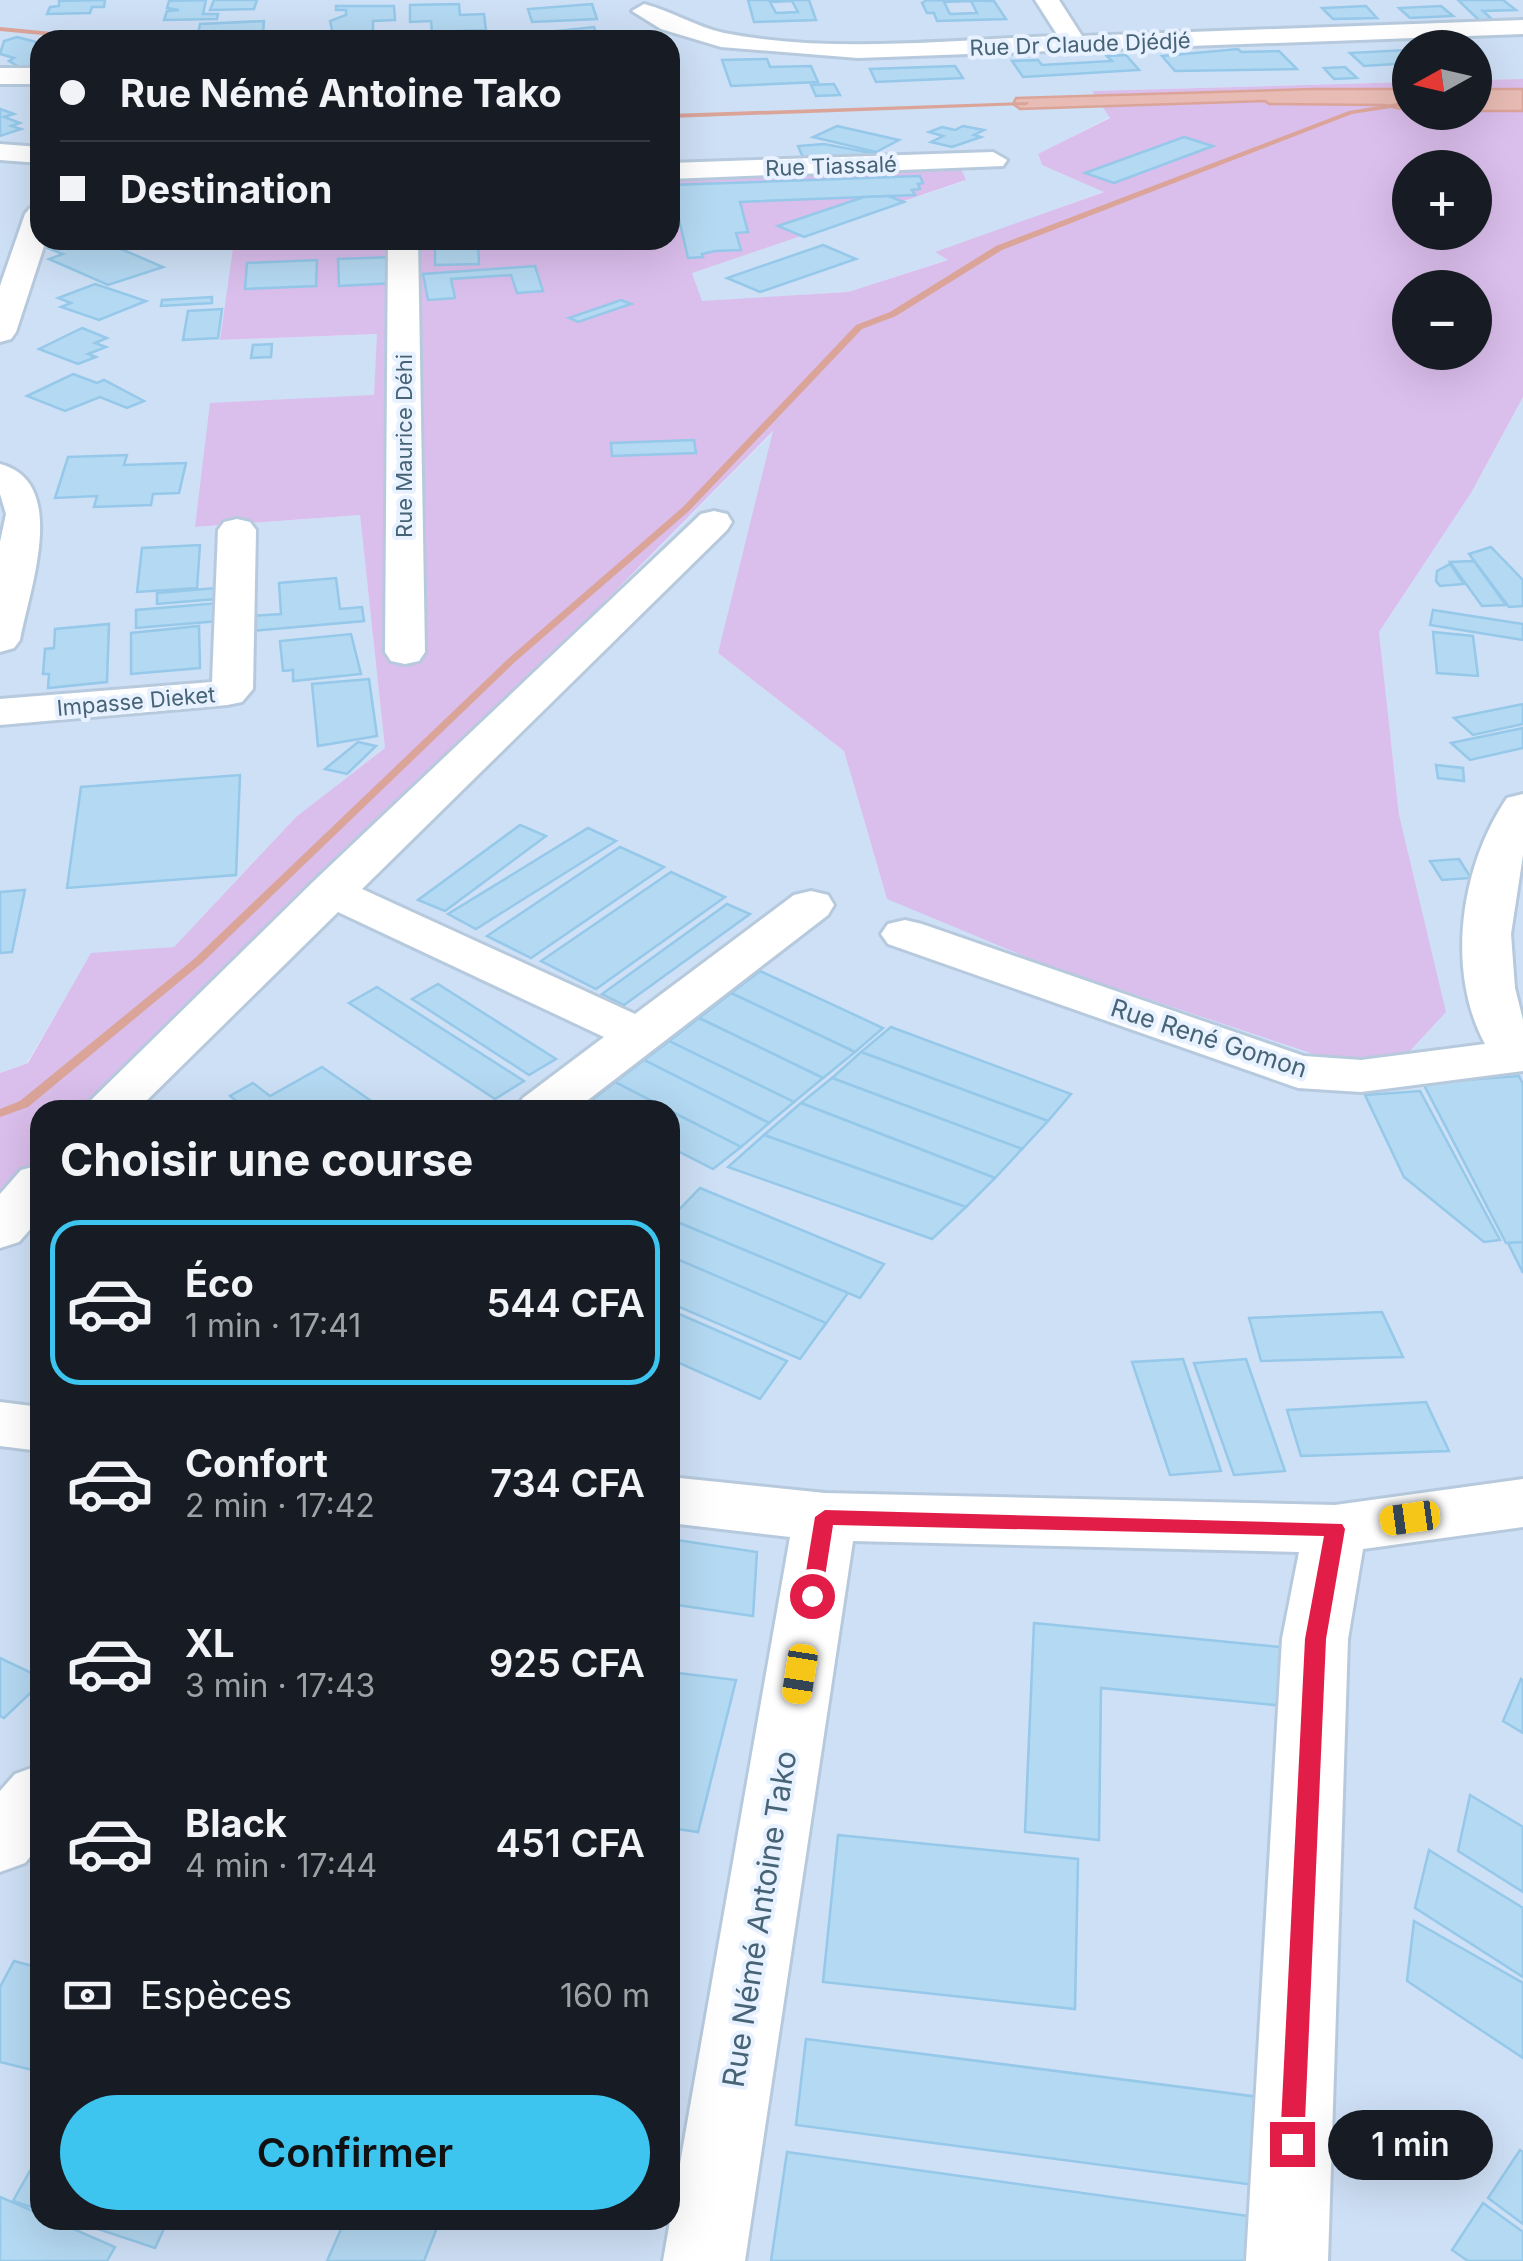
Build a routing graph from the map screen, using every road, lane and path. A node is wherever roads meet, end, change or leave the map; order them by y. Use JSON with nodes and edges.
{"nodes":[{"id":1,"x":1047,"y":0,"type":"edge"},
{"id":2,"x":644,"y":10,"type":"dead end"},
{"id":3,"x":1523,"y":27,"type":"edge"},
{"id":4,"x":1075,"y":44,"type":"junction"},
{"id":5,"x":0,"y":76,"type":"edge"},
{"id":6,"x":30,"y":76,"type":"edge"},
{"id":7,"x":0,"y":152,"type":"edge"},
{"id":8,"x":30,"y":154,"type":"edge"},
{"id":9,"x":992,"y":160,"type":"dead end"},
{"id":10,"x":680,"y":171,"type":"edge"},
{"id":11,"x":30,"y":244,"type":"edge"},
{"id":12,"x":403,"y":250,"type":"edge"},
{"id":13,"x":0,"y":332,"type":"edge"},
{"id":14,"x":0,"y":475,"type":"edge"},
{"id":15,"x":714,"y":522,"type":"dead end"},
{"id":16,"x":237,"y":530,"type":"dead end"},
{"id":17,"x":0,"y":640,"type":"edge"},
{"id":18,"x":405,"y":652,"type":"dead end"},
{"id":19,"x":0,"y":712,"type":"edge"},
{"id":20,"x":1523,"y":807,"type":"edge"},
{"id":21,"x":330,"y":891,"type":"junction"},
{"id":22,"x":811,"y":905,"type":"dead end"},
{"id":23,"x":905,"y":934,"type":"dead end"},
{"id":24,"x":640,"y":1035,"type":"junction"},
{"id":25,"x":1520,"y":1055,"type":"edge"},
{"id":26,"x":116,"y":1100,"type":"edge"},
{"id":27,"x":554,"y":1100,"type":"edge"},
{"id":28,"x":30,"y":1194,"type":"edge"},
{"id":29,"x":0,"y":1229,"type":"edge"},
{"id":30,"x":0,"y":1424,"type":"edge"},
{"id":31,"x":30,"y":1428,"type":"edge"},
{"id":32,"x":680,"y":1501,"type":"edge"},
{"id":33,"x":1523,"y":1502,"type":"edge"},
{"id":34,"x":825,"y":1517,"type":"junction"},
{"id":35,"x":1335,"y":1529,"type":"junction"},
{"id":36,"x":30,"y":1806,"type":"edge"},
{"id":37,"x":0,"y":1841,"type":"edge"},
{"id":38,"x":704,"y":2261,"type":"edge"},
{"id":39,"x":1286,"y":2261,"type":"edge"}],
"edges":[{"from":1,"to":4,"type":"street"},
{"from":2,"to":4,"type":"street","name":"Rue Dr Claude Djédjé"},
{"from":3,"to":4,"type":"street","name":"Rue Dr Claude Djédjé"},
{"from":5,"to":6,"type":"street"},
{"from":7,"to":8,"type":"street"},
{"from":9,"to":10,"type":"street","name":"Rue Tiassalé"},
{"from":11,"to":13,"type":"street"},
{"from":12,"to":18,"type":"street","name":"Rue Maurice Déhi"},
{"from":14,"to":17,"type":"street"},
{"from":15,"to":21,"type":"street"},
{"from":16,"to":19,"type":"street","name":"Impasse Dieket"},
{"from":20,"to":25,"type":"street"},
{"from":21,"to":24,"type":"street"},
{"from":21,"to":26,"type":"street"},
{"from":22,"to":24,"type":"street"},
{"from":23,"to":25,"type":"street","name":"Rue René Gomon"},
{"from":24,"to":27,"type":"street"},
{"from":28,"to":29,"type":"street"},
{"from":30,"to":31,"type":"street"},
{"from":32,"to":34,"type":"street"},
{"from":33,"to":35,"type":"street"},
{"from":34,"to":35,"type":"street"},
{"from":34,"to":38,"type":"street","name":"Rue Némé Antoine Tako"},
{"from":35,"to":39,"type":"street"},
{"from":36,"to":37,"type":"street"}]}
